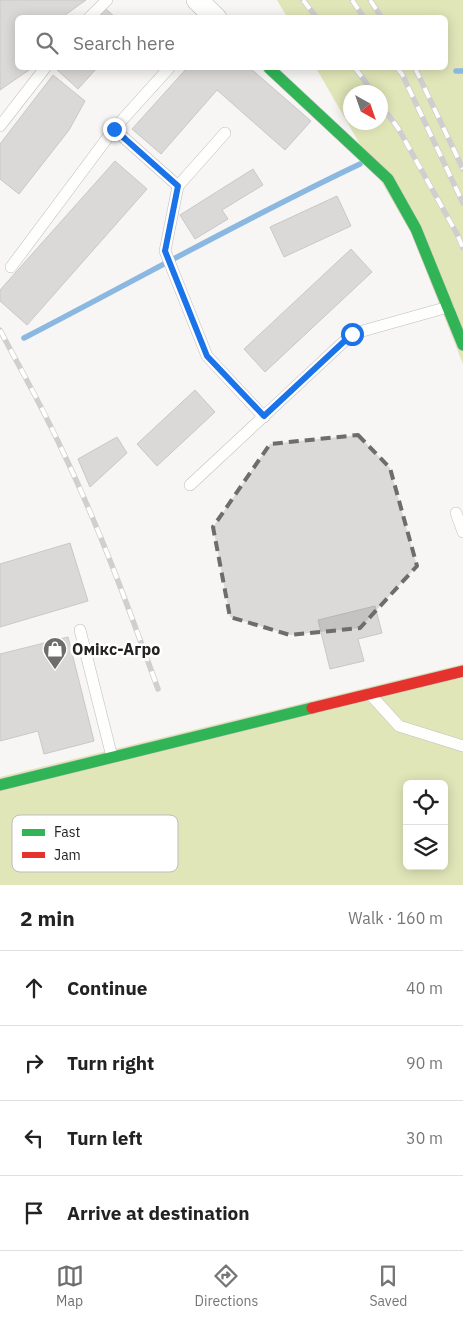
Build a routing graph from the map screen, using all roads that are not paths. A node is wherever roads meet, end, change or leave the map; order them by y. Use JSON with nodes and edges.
{"nodes":[{"id":1,"x":107,"y":0,"type":"edge"},
{"id":2,"x":197,"y":0,"type":"edge"},
{"id":3,"x":92,"y":15,"type":"edge"},
{"id":4,"x":212,"y":15,"type":"edge"},
{"id":5,"x":43,"y":70,"type":"edge"},
{"id":6,"x":167,"y":70,"type":"edge"},
{"id":7,"x":271,"y":70,"type":"edge"},
{"id":8,"x":0,"y":126,"type":"edge"},
{"id":9,"x":114,"y":129,"type":"junction"},
{"id":10,"x":225,"y":133,"type":"dead end"},
{"id":11,"x":178,"y":186,"type":"junction"},
{"id":12,"x":11,"y":267,"type":"dead end"},
{"id":13,"x":448,"y":307,"type":"junction"},
{"id":14,"x":463,"y":345,"type":"edge"},
{"id":15,"x":264,"y":416,"type":"junction"},
{"id":16,"x":190,"y":485,"type":"dead end"},
{"id":17,"x":456,"y":513,"type":"dead end"},
{"id":18,"x":463,"y":532,"type":"edge"},
{"id":19,"x":80,"y":630,"type":"dead end"},
{"id":20,"x":463,"y":671,"type":"edge"},
{"id":21,"x":370,"y":694,"type":"junction"},
{"id":22,"x":463,"y":746,"type":"edge"},
{"id":23,"x":112,"y":757,"type":"junction"},
{"id":24,"x":0,"y":785,"type":"edge"}],
"edges":[{"from":1,"to":3,"type":"lane"},
{"from":2,"to":4,"type":"street"},
{"from":5,"to":8,"type":"lane"},
{"from":6,"to":9,"type":"lane"},
{"from":7,"to":13,"type":"street"},
{"from":9,"to":11,"type":"lane"},
{"from":9,"to":12,"type":"lane"},
{"from":10,"to":11,"type":"lane"},
{"from":11,"to":15,"type":"lane"},
{"from":13,"to":14,"type":"street"},
{"from":13,"to":15,"type":"lane"},
{"from":15,"to":16,"type":"lane"},
{"from":17,"to":18,"type":"lane"},
{"from":19,"to":23,"type":"lane"},
{"from":20,"to":21,"type":"street"},
{"from":21,"to":22,"type":"lane"},
{"from":21,"to":23,"type":"street"},
{"from":23,"to":24,"type":"street"}]}
